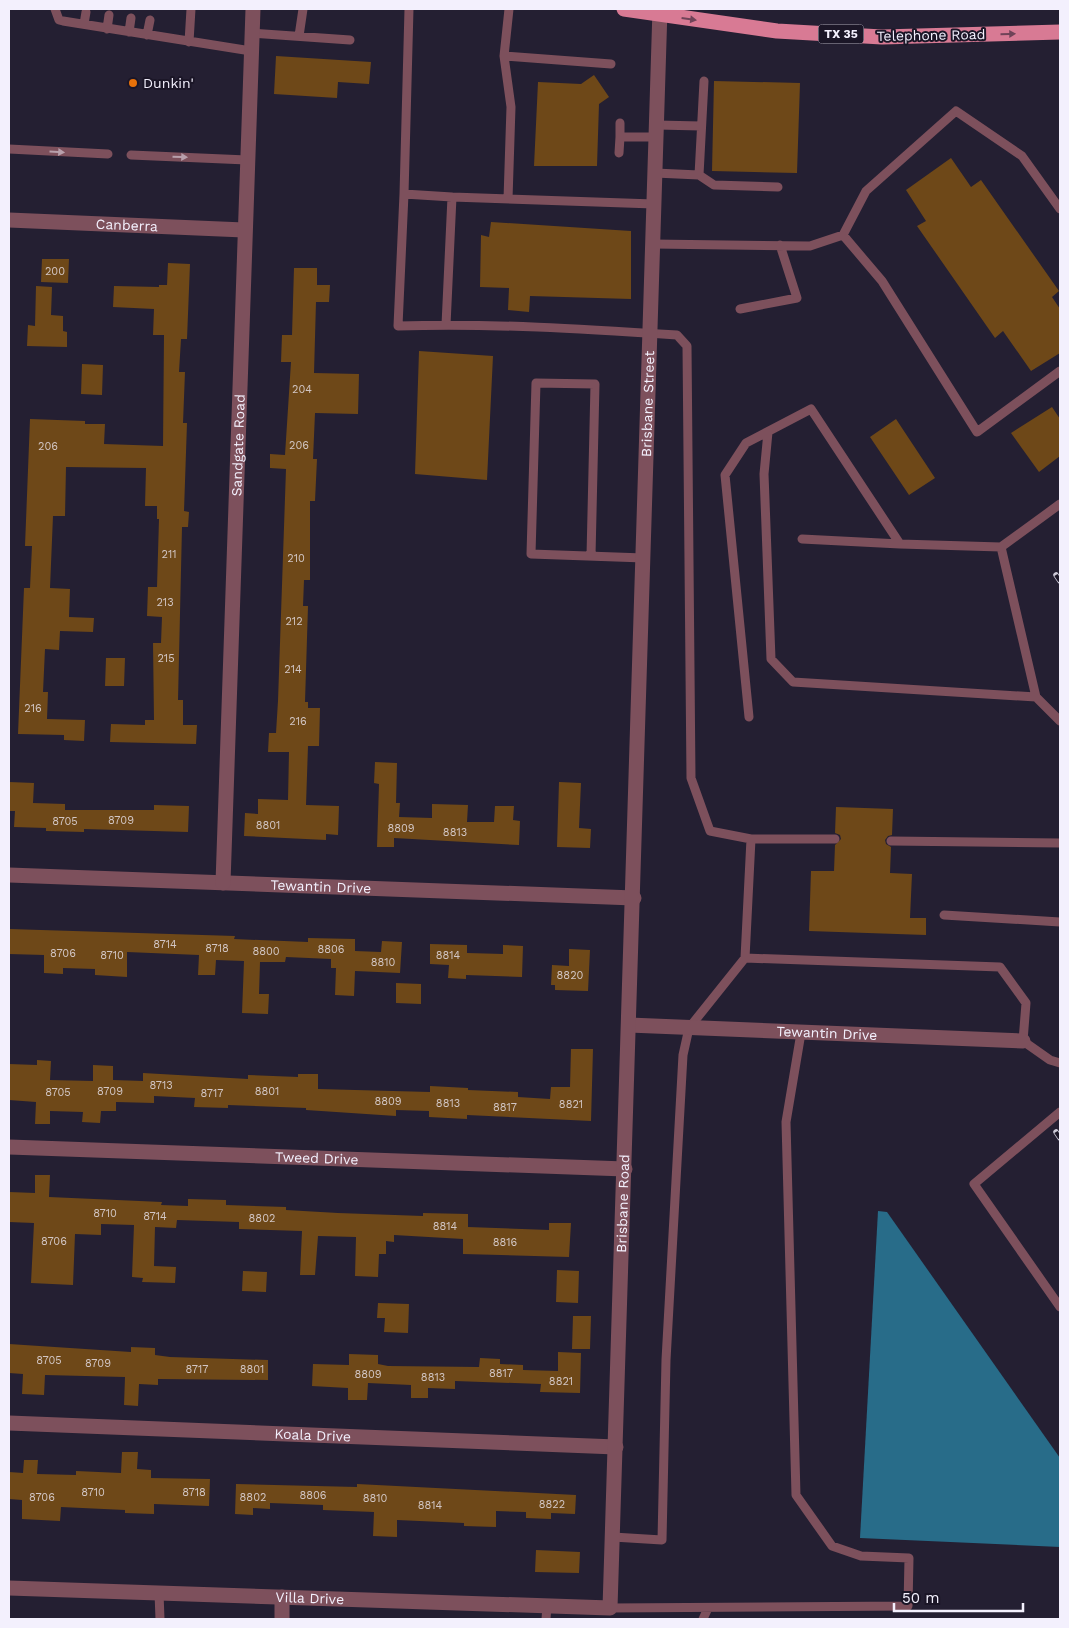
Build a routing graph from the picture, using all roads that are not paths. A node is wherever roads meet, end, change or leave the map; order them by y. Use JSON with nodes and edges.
{"nodes":[{"id":1,"x":55,"y":9,"type":"edge"},
{"id":2,"x":191,"y":9,"type":"edge"},
{"id":3,"x":252,"y":9,"type":"edge"},
{"id":4,"x":303,"y":9,"type":"edge"},
{"id":5,"x":409,"y":9,"type":"edge"},
{"id":6,"x":509,"y":9,"type":"edge"},
{"id":7,"x":624,"y":9,"type":"edge"},
{"id":8,"x":86,"y":12,"type":"dead end"},
{"id":9,"x":660,"y":12,"type":"edge"},
{"id":10,"x":109,"y":15,"type":"dead end"},
{"id":11,"x":131,"y":18,"type":"dead end"},
{"id":12,"x":150,"y":20,"type":"dead end"},
{"id":13,"x":84,"y":24,"type":"junction"},
{"id":14,"x":108,"y":29,"type":"junction"},
{"id":15,"x":129,"y":32,"type":"junction"},
{"id":16,"x":1060,"y":32,"type":"edge"},
{"id":17,"x":252,"y":33,"type":"junction"},
{"id":18,"x":147,"y":35,"type":"junction"},
{"id":19,"x":299,"y":36,"type":"junction"},
{"id":20,"x":350,"y":40,"type":"dead end"},
{"id":21,"x":189,"y":42,"type":"junction"},
{"id":22,"x":251,"y":51,"type":"junction"},
{"id":23,"x":504,"y":56,"type":"junction"},
{"id":24,"x":611,"y":64,"type":"dead end"},
{"id":25,"x":704,"y":81,"type":"dead end"},
{"id":26,"x":620,"y":123,"type":"dead end"},
{"id":27,"x":701,"y":126,"type":"junction"},
{"id":28,"x":656,"y":131,"type":"junction"},
{"id":29,"x":620,"y":138,"type":"junction"},
{"id":30,"x":9,"y":149,"type":"edge"},
{"id":31,"x":619,"y":153,"type":"dead end"},
{"id":32,"x":108,"y":154,"type":"dead end"},
{"id":33,"x":131,"y":155,"type":"dead end"},
{"id":34,"x":247,"y":160,"type":"junction"},
{"id":35,"x":655,"y":174,"type":"junction"},
{"id":36,"x":699,"y":175,"type":"junction"},
{"id":37,"x":778,"y":187,"type":"dead end"},
{"id":38,"x":404,"y":194,"type":"junction"},
{"id":39,"x":452,"y":197,"type":"junction"},
{"id":40,"x":508,"y":199,"type":"junction"},
{"id":41,"x":654,"y":204,"type":"junction"},
{"id":42,"x":1060,"y":209,"type":"edge"},
{"id":43,"x":9,"y":220,"type":"edge"},
{"id":44,"x":244,"y":230,"type":"junction"},
{"id":45,"x":843,"y":235,"type":"junction"},
{"id":46,"x":653,"y":244,"type":"junction"},
{"id":47,"x":780,"y":245,"type":"junction"},
{"id":48,"x":740,"y":309,"type":"dead end"},
{"id":49,"x":446,"y":325,"type":"junction"},
{"id":50,"x":651,"y":333,"type":"junction"},
{"id":51,"x":1060,"y":371,"type":"edge"},
{"id":52,"x":768,"y":432,"type":"junction"},
{"id":53,"x":1060,"y":504,"type":"edge"},
{"id":54,"x":802,"y":539,"type":"dead end"},
{"id":55,"x":900,"y":544,"type":"junction"},
{"id":56,"x":1001,"y":547,"type":"junction"},
{"id":57,"x":591,"y":556,"type":"junction"},
{"id":58,"x":644,"y":558,"type":"junction"},
{"id":59,"x":1036,"y":697,"type":"junction"},
{"id":60,"x":749,"y":718,"type":"dead end"},
{"id":61,"x":1060,"y":721,"type":"edge"},
{"id":62,"x":637,"y":799,"type":"joint"},
{"id":63,"x":751,"y":839,"type":"junction"},
{"id":64,"x":835,"y":839,"type":"dead end"},
{"id":65,"x":891,"y":841,"type":"dead end"},
{"id":66,"x":1060,"y":843,"type":"edge"},
{"id":67,"x":9,"y":875,"type":"edge"},
{"id":68,"x":223,"y":883,"type":"junction"},
{"id":69,"x":634,"y":898,"type":"junction"},
{"id":70,"x":944,"y":915,"type":"dead end"},
{"id":71,"x":1060,"y":922,"type":"edge"},
{"id":72,"x":745,"y":958,"type":"junction"},
{"id":73,"x":630,"y":1025,"type":"junction"},
{"id":74,"x":689,"y":1028,"type":"junction"},
{"id":75,"x":801,"y":1033,"type":"junction"},
{"id":76,"x":1023,"y":1041,"type":"junction"},
{"id":77,"x":1060,"y":1063,"type":"edge"},
{"id":78,"x":1060,"y":1112,"type":"edge"},
{"id":79,"x":9,"y":1147,"type":"edge"},
{"id":80,"x":625,"y":1169,"type":"junction"},
{"id":81,"x":1060,"y":1307,"type":"edge"},
{"id":82,"x":9,"y":1423,"type":"edge"},
{"id":83,"x":616,"y":1447,"type":"junction"},
{"id":84,"x":613,"y":1537,"type":"junction"},
{"id":85,"x":9,"y":1588,"type":"edge"},
{"id":86,"x":159,"y":1593,"type":"junction"},
{"id":87,"x":282,"y":1597,"type":"junction"},
{"id":88,"x":610,"y":1608,"type":"junction"},
{"id":89,"x":708,"y":1608,"type":"junction"},
{"id":90,"x":546,"y":1613,"type":"edge"},
{"id":91,"x":160,"y":1619,"type":"edge"},
{"id":92,"x":282,"y":1619,"type":"edge"},
{"id":93,"x":703,"y":1619,"type":"edge"}],
"edges":[{"from":1,"to":13,"type":"lane"},
{"from":2,"to":21,"type":"lane"},
{"from":3,"to":17,"type":"street","name":"Sandgate Road"},
{"from":4,"to":19,"type":"lane"},
{"from":5,"to":38,"type":"lane"},
{"from":6,"to":23,"type":"lane"},
{"from":7,"to":9,"type":"main road","name":"Telephone Road","number":"TX 35"},
{"from":8,"to":13,"type":"lane"},
{"from":9,"to":16,"type":"main road","name":"Telephone Road","number":"TX 35","one_way":true},
{"from":9,"to":28,"type":"street","name":"Brisbane Street"},
{"from":10,"to":14,"type":"lane"},
{"from":11,"to":15,"type":"lane"},
{"from":12,"to":18,"type":"lane"},
{"from":13,"to":14,"type":"lane"},
{"from":14,"to":15,"type":"lane"},
{"from":15,"to":18,"type":"lane"},
{"from":17,"to":19,"type":"lane"},
{"from":17,"to":22,"type":"street","name":"Sandgate Road"},
{"from":18,"to":21,"type":"lane"},
{"from":19,"to":20,"type":"lane"},
{"from":21,"to":22,"type":"lane"},
{"from":22,"to":34,"type":"street","name":"Sandgate Road"},
{"from":23,"to":24,"type":"lane"},
{"from":23,"to":40,"type":"lane"},
{"from":25,"to":27,"type":"lane"},
{"from":26,"to":29,"type":"lane"},
{"from":27,"to":28,"type":"lane"},
{"from":27,"to":36,"type":"lane"},
{"from":28,"to":29,"type":"lane"},
{"from":28,"to":35,"type":"street","name":"Brisbane Street"},
{"from":29,"to":31,"type":"lane"},
{"from":30,"to":32,"type":"lane","one_way":true},
{"from":33,"to":34,"type":"lane","one_way":true},
{"from":34,"to":44,"type":"street","name":"Sandgate Road"},
{"from":35,"to":36,"type":"lane"},
{"from":35,"to":41,"type":"street","name":"Brisbane Street"},
{"from":36,"to":37,"type":"lane"},
{"from":38,"to":39,"type":"lane"},
{"from":38,"to":49,"type":"lane"},
{"from":39,"to":40,"type":"lane"},
{"from":39,"to":49,"type":"lane"},
{"from":40,"to":41,"type":"lane"},
{"from":41,"to":46,"type":"street","name":"Brisbane Street"},
{"from":42,"to":45,"type":"lane"},
{"from":43,"to":44,"type":"street","name":"Canberra"},
{"from":44,"to":68,"type":"street","name":"Sandgate Road"},
{"from":45,"to":47,"type":"lane"},
{"from":45,"to":51,"type":"lane"},
{"from":46,"to":47,"type":"lane"},
{"from":46,"to":50,"type":"street","name":"Brisbane Street"},
{"from":47,"to":48,"type":"lane"},
{"from":49,"to":50,"type":"lane"},
{"from":50,"to":58,"type":"street","name":"Brisbane Street"},
{"from":50,"to":63,"type":"lane"},
{"from":52,"to":55,"type":"lane"},
{"from":52,"to":59,"type":"lane"},
{"from":52,"to":60,"type":"lane"},
{"from":53,"to":56,"type":"lane"},
{"from":54,"to":55,"type":"lane"},
{"from":55,"to":56,"type":"lane"},
{"from":56,"to":59,"type":"lane"},
{"from":57,"to":57,"type":"lane"},
{"from":57,"to":58,"type":"lane"},
{"from":58,"to":62,"type":"street","name":"Brisbane Street"},
{"from":59,"to":61,"type":"lane"},
{"from":62,"to":69,"type":"street","name":"Brisbane Road"},
{"from":63,"to":64,"type":"lane"},
{"from":63,"to":72,"type":"lane"},
{"from":65,"to":66,"type":"lane"},
{"from":67,"to":68,"type":"street","name":"Tewantin Drive"},
{"from":68,"to":69,"type":"street","name":"Tewantin Drive"},
{"from":69,"to":73,"type":"street","name":"Brisbane Road"},
{"from":70,"to":71,"type":"lane"},
{"from":72,"to":74,"type":"lane"},
{"from":72,"to":76,"type":"lane"},
{"from":73,"to":74,"type":"street","name":"Tewantin Drive"},
{"from":73,"to":80,"type":"street","name":"Brisbane Road"},
{"from":74,"to":75,"type":"street","name":"Tewantin Drive"},
{"from":74,"to":84,"type":"lane"},
{"from":75,"to":76,"type":"street","name":"Tewantin Drive"},
{"from":75,"to":89,"type":"lane"},
{"from":76,"to":77,"type":"lane"},
{"from":78,"to":81,"type":"lane"},
{"from":79,"to":80,"type":"street","name":"Tweed Drive"},
{"from":80,"to":83,"type":"street","name":"Brisbane Road"},
{"from":82,"to":83,"type":"street","name":"Koala Drive"},
{"from":83,"to":84,"type":"street","name":"Brisbane Road"},
{"from":84,"to":88,"type":"street","name":"Brisbane Road"},
{"from":85,"to":86,"type":"street","name":"Villa Drive"},
{"from":86,"to":87,"type":"street","name":"Villa Drive"},
{"from":86,"to":91,"type":"lane"},
{"from":87,"to":90,"type":"street","name":"Villa Drive"},
{"from":87,"to":92,"type":"street"},
{"from":88,"to":89,"type":"lane"},
{"from":88,"to":90,"type":"street","name":"Villa Drive"},
{"from":89,"to":93,"type":"lane"}]}
